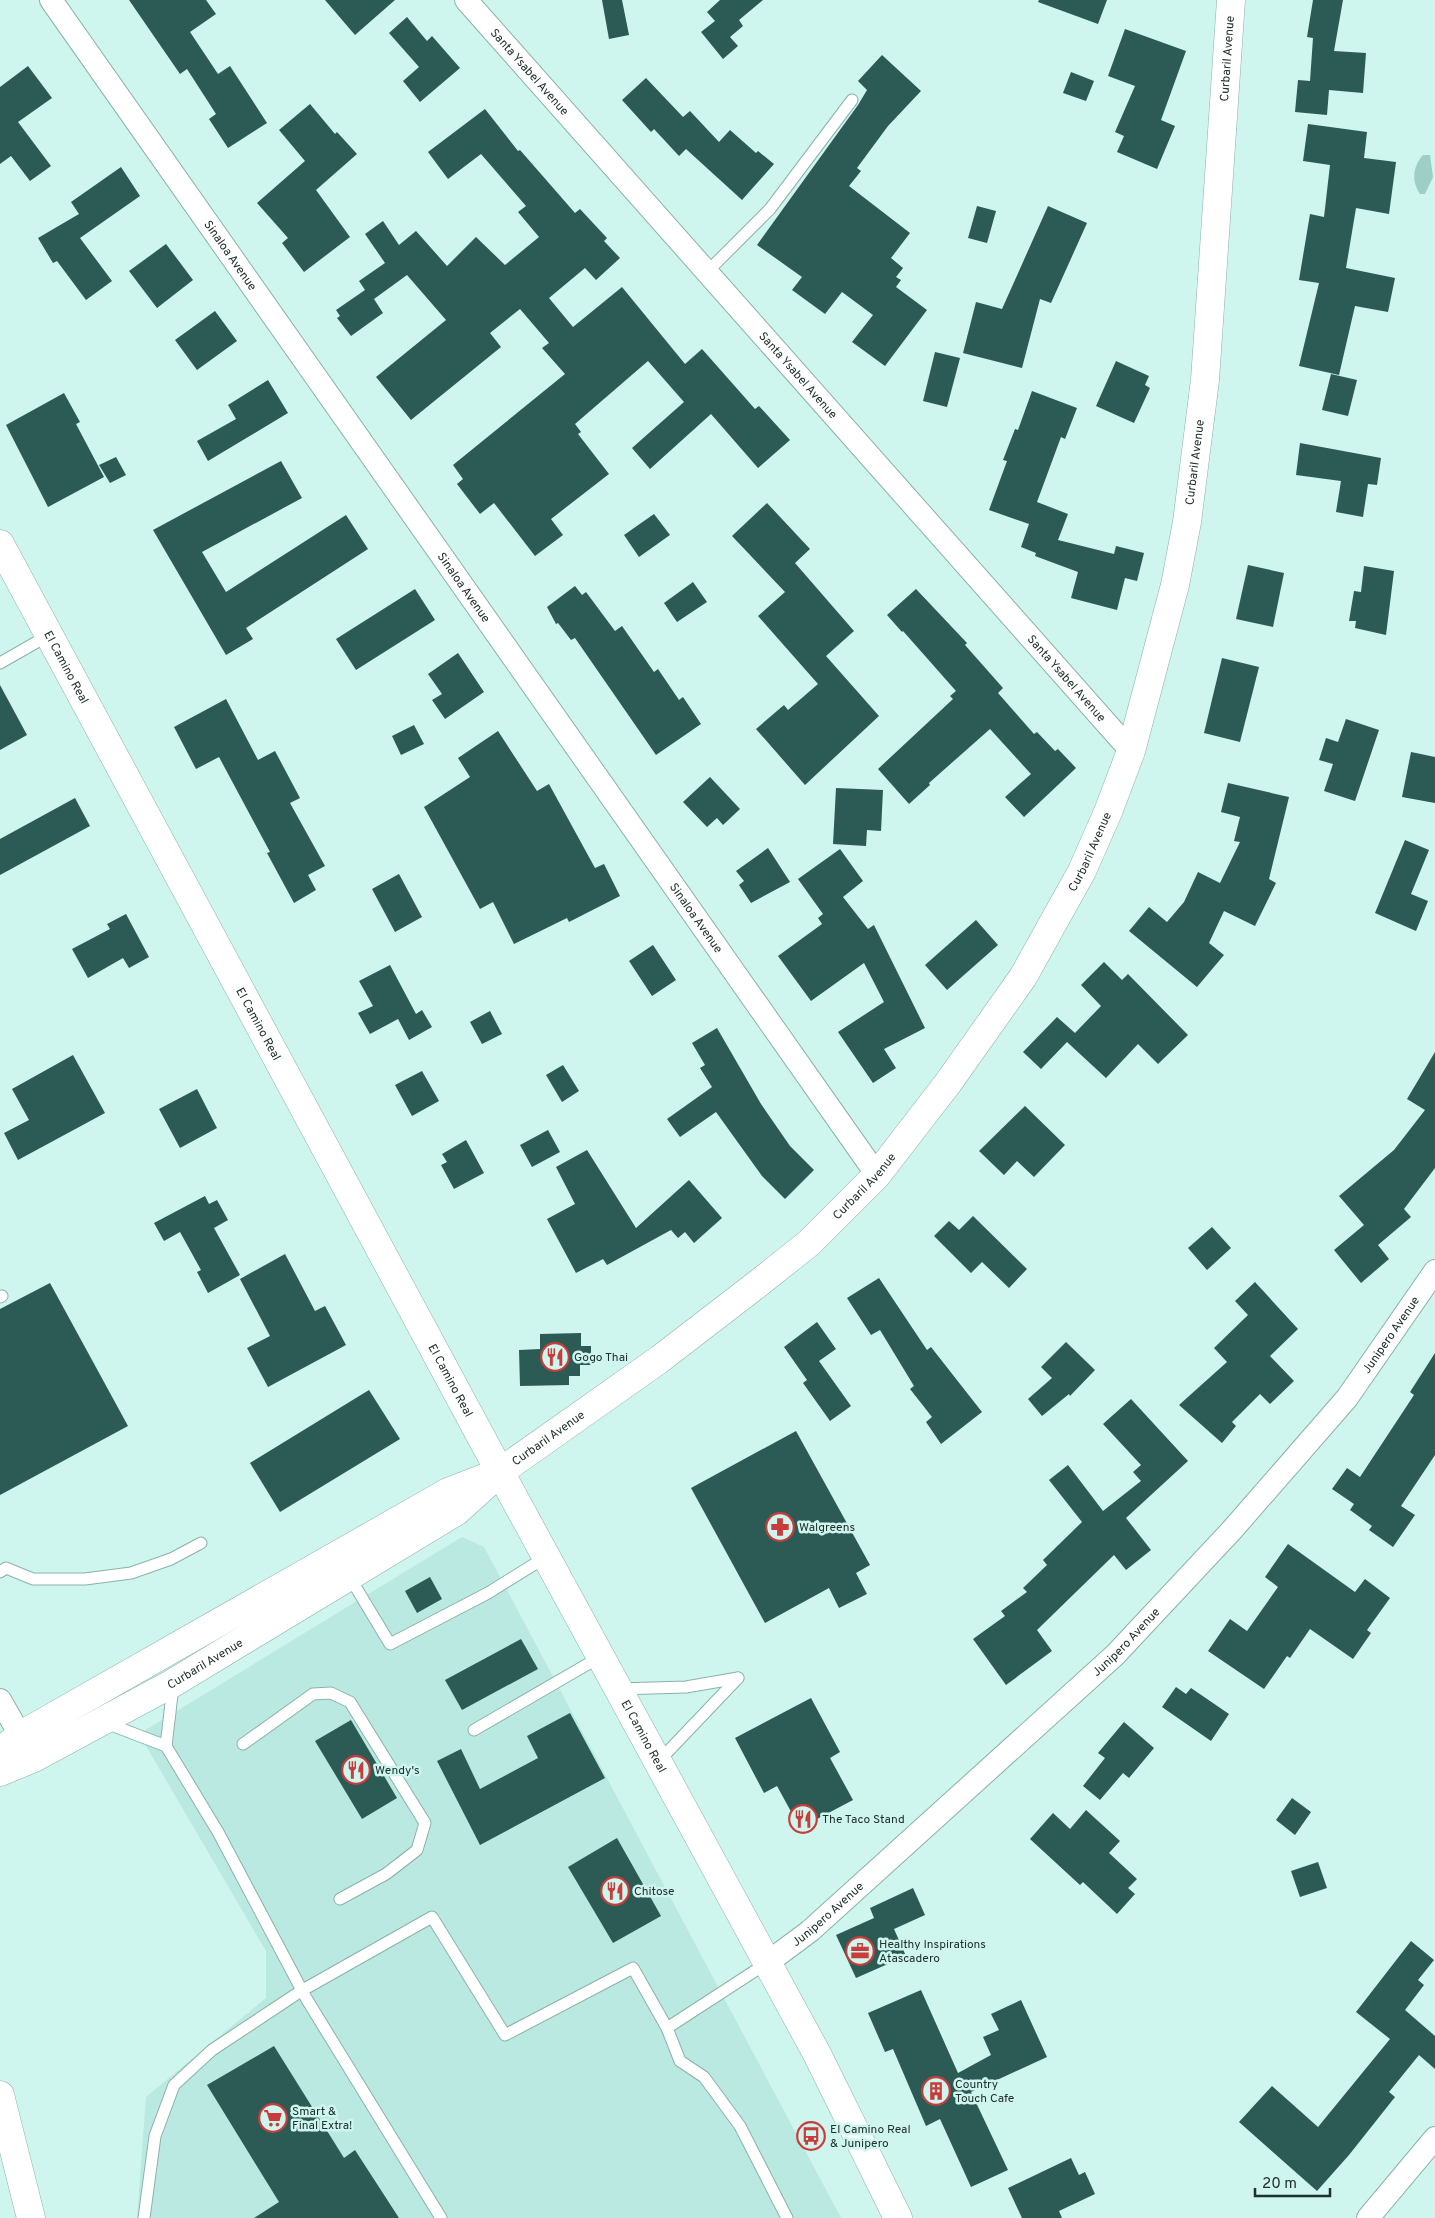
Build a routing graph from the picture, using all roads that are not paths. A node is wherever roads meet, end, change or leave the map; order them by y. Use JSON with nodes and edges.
{"nodes":[{"id":1,"x":51,"y":0,"type":"edge"},
{"id":2,"x":466,"y":0,"type":"edge"},
{"id":3,"x":1231,"y":0,"type":"edge"},
{"id":4,"x":852,"y":100,"type":"dead end"},
{"id":5,"x":707,"y":272,"type":"junction"},
{"id":6,"x":0,"y":544,"type":"edge"},
{"id":7,"x":49,"y":635,"type":"junction"},
{"id":8,"x":0,"y":663,"type":"edge"},
{"id":9,"x":1131,"y":751,"type":"junction"},
{"id":10,"x":877,"y":1174,"type":"junction"},
{"id":11,"x":1435,"y":1271,"type":"edge"},
{"id":12,"x":500,"y":1472,"type":"junction"},
{"id":13,"x":201,"y":1543,"type":"dead end"},
{"id":14,"x":546,"y":1557,"type":"junction"},
{"id":15,"x":2,"y":1566,"type":"edge"},
{"id":16,"x":349,"y":1576,"type":"junction"},
{"id":17,"x":600,"y":1657,"type":"junction"},
{"id":18,"x":173,"y":1683,"type":"junction"},
{"id":19,"x":618,"y":1689,"type":"junction"},
{"id":20,"x":0,"y":1700,"type":"edge"},
{"id":21,"x":102,"y":1722,"type":"junction"},
{"id":22,"x":474,"y":1730,"type":"dead end"},
{"id":23,"x":243,"y":1744,"type":"dead end"},
{"id":24,"x":166,"y":1746,"type":"junction"},
{"id":25,"x":18,"y":1748,"type":"edge"},
{"id":26,"x":658,"y":1762,"type":"junction"},
{"id":27,"x":0,"y":1772,"type":"edge"},
{"id":28,"x":340,"y":1899,"type":"dead end"},
{"id":29,"x":767,"y":1963,"type":"junction"},
{"id":30,"x":302,"y":1991,"type":"junction"},
{"id":31,"x":667,"y":2028,"type":"junction"},
{"id":32,"x":0,"y":2095,"type":"edge"},
{"id":33,"x":1435,"y":2138,"type":"edge"},
{"id":34,"x":31,"y":2218,"type":"edge"},
{"id":35,"x":144,"y":2218,"type":"edge"},
{"id":36,"x":441,"y":2218,"type":"edge"},
{"id":37,"x":787,"y":2218,"type":"edge"},
{"id":38,"x":898,"y":2218,"type":"edge"},
{"id":39,"x":1368,"y":2218,"type":"edge"}],
"edges":[{"from":1,"to":10,"type":"street","name":"Sinaloa Avenue"},
{"from":2,"to":5,"type":"street","name":"Santa Ysabel Avenue"},
{"from":3,"to":9,"type":"main road","name":"Curbaril Avenue"},
{"from":4,"to":5,"type":"lane"},
{"from":5,"to":9,"type":"street","name":"Santa Ysabel Avenue"},
{"from":6,"to":7,"type":"main road","name":"El Camino Real"},
{"from":7,"to":8,"type":"lane"},
{"from":7,"to":12,"type":"main road","name":"El Camino Real"},
{"from":9,"to":10,"type":"main road","name":"Curbaril Avenue"},
{"from":10,"to":12,"type":"main road","name":"Curbaril Avenue"},
{"from":11,"to":29,"type":"street","name":"Junipero Avenue"},
{"from":12,"to":14,"type":"main road","name":"El Camino Real"},
{"from":12,"to":16,"type":"main road","name":"Curbaril Avenue"},
{"from":12,"to":25,"type":"main road","name":"Curbaril Avenue"},
{"from":13,"to":15,"type":"lane"},
{"from":14,"to":16,"type":"lane"},
{"from":14,"to":17,"type":"main road","name":"El Camino Real"},
{"from":16,"to":18,"type":"main road","name":"Curbaril Avenue"},
{"from":17,"to":19,"type":"main road","name":"El Camino Real"},
{"from":17,"to":22,"type":"lane"},
{"from":18,"to":21,"type":"main road","name":"Curbaril Avenue"},
{"from":18,"to":24,"type":"lane"},
{"from":19,"to":26,"type":"main road","name":"El Camino Real"},
{"from":19,"to":26,"type":"lane"},
{"from":20,"to":25,"type":"street"},
{"from":21,"to":24,"type":"lane"},
{"from":21,"to":25,"type":"main road","name":"Curbaril Avenue"},
{"from":23,"to":28,"type":"lane"},
{"from":24,"to":30,"type":"lane"},
{"from":25,"to":27,"type":"main road","name":"Curbaril Avenue"},
{"from":26,"to":29,"type":"main road","name":"El Camino Real"},
{"from":29,"to":31,"type":"lane"},
{"from":29,"to":38,"type":"main road","name":"El Camino Real"},
{"from":30,"to":31,"type":"lane"},
{"from":30,"to":35,"type":"lane"},
{"from":30,"to":36,"type":"lane"},
{"from":31,"to":37,"type":"lane"},
{"from":32,"to":34,"type":"main road"},
{"from":33,"to":39,"type":"street"}]}
